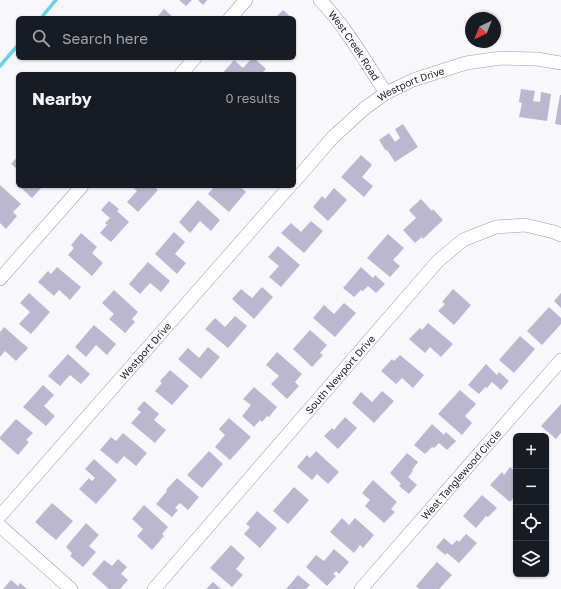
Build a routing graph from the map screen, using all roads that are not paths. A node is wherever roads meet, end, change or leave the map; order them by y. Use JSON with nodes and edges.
{"nodes":[{"id":1,"x":246,"y":0,"type":"edge"},
{"id":2,"x":320,"y":0,"type":"edge"},
{"id":3,"x":232,"y":16,"type":"edge"},
{"id":4,"x":193,"y":60,"type":"edge"},
{"id":5,"x":561,"y":63,"type":"edge"},
{"id":6,"x":183,"y":72,"type":"edge"},
{"id":7,"x":386,"y":93,"type":"junction"},
{"id":8,"x":296,"y":180,"type":"edge"},
{"id":9,"x":80,"y":188,"type":"edge"},
{"id":10,"x":288,"y":188,"type":"edge"},
{"id":11,"x":561,"y":235,"type":"edge"},
{"id":12,"x":0,"y":279,"type":"edge"},
{"id":13,"x":561,"y":360,"type":"edge"},
{"id":14,"x":0,"y":516,"type":"edge"},
{"id":15,"x":0,"y":526,"type":"edge"},
{"id":16,"x":71,"y":589,"type":"edge"},
{"id":17,"x":154,"y":589,"type":"edge"},
{"id":18,"x":361,"y":589,"type":"edge"}],
"edges":[{"from":1,"to":3,"type":"street"},
{"from":2,"to":7,"type":"street","name":"West Creek Road"},
{"from":4,"to":6,"type":"street"},
{"from":5,"to":7,"type":"street","name":"Westport Drive"},
{"from":7,"to":8,"type":"street","name":"Westport Drive"},
{"from":9,"to":12,"type":"street"},
{"from":10,"to":14,"type":"street","name":"Westport Drive"},
{"from":11,"to":17,"type":"street","name":"South Newport Drive"},
{"from":13,"to":18,"type":"street","name":"West Tanglewood Circle"},
{"from":15,"to":16,"type":"street"}]}
